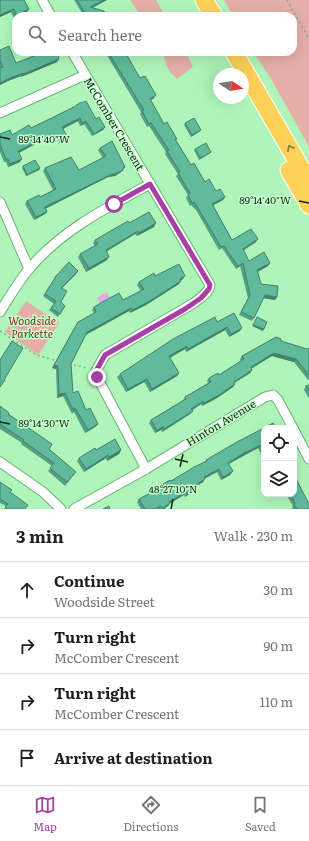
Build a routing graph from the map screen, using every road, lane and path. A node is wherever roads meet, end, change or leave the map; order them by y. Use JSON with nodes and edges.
{"nodes":[{"id":1,"x":42,"y":0,"type":"edge"},
{"id":2,"x":191,"y":0,"type":"edge"},
{"id":3,"x":204,"y":0,"type":"edge"},
{"id":4,"x":287,"y":0,"type":"edge"},
{"id":5,"x":49,"y":12,"type":"edge"},
{"id":6,"x":198,"y":12,"type":"edge"},
{"id":7,"x":212,"y":12,"type":"edge"},
{"id":8,"x":294,"y":12,"type":"edge"},
{"id":9,"x":297,"y":18,"type":"edge"},
{"id":10,"x":309,"y":39,"type":"edge"},
{"id":11,"x":74,"y":56,"type":"edge"},
{"id":12,"x":223,"y":56,"type":"edge"},
{"id":13,"x":236,"y":56,"type":"edge"},
{"id":14,"x":230,"y":68,"type":"edge"},
{"id":15,"x":85,"y":75,"type":"junction"},
{"id":16,"x":249,"y":101,"type":"edge"},
{"id":17,"x":0,"y":113,"type":"edge"},
{"id":18,"x":309,"y":182,"type":"edge"},
{"id":19,"x":150,"y":184,"type":"junction"},
{"id":20,"x":0,"y":202,"type":"edge"},
{"id":21,"x":309,"y":206,"type":"edge"},
{"id":22,"x":28,"y":269,"type":"junction"},
{"id":23,"x":0,"y":312,"type":"edge"},
{"id":24,"x":0,"y":331,"type":"edge"},
{"id":25,"x":62,"y":362,"type":"edge"},
{"id":26,"x":69,"y":364,"type":"edge"},
{"id":27,"x":97,"y":370,"type":"junction"},
{"id":28,"x":292,"y":425,"type":"edge"},
{"id":29,"x":297,"y":435,"type":"edge"},
{"id":30,"x":309,"y":459,"type":"edge"},
{"id":31,"x":0,"y":462,"type":"edge"},
{"id":32,"x":146,"y":469,"type":"junction"},
{"id":33,"x":61,"y":509,"type":"edge"},
{"id":34,"x":74,"y":509,"type":"edge"}],
"edges":[{"from":1,"to":5,"type":"street"},
{"from":2,"to":6,"type":"highway"},
{"from":3,"to":7,"type":"highway"},
{"from":4,"to":8,"type":"path"},
{"from":9,"to":10,"type":"path"},
{"from":11,"to":15,"type":"street","name":"McComber Crescent"},
{"from":12,"to":14,"type":"highway"},
{"from":18,"to":13,"type":"highway","one_way":true},
{"from":15,"to":17,"type":"street"},
{"from":15,"to":19,"type":"street","name":"McComber Crescent"},
{"from":16,"to":21,"type":"highway"},
{"from":19,"to":22,"type":"street"},
{"from":19,"to":27,"type":"street","name":"McComber Crescent"},
{"from":20,"to":22,"type":"street"},
{"from":22,"to":23,"type":"street"},
{"from":24,"to":25,"type":"path"},
{"from":26,"to":27,"type":"path"},
{"from":27,"to":32,"type":"street"},
{"from":28,"to":32,"type":"street","name":"Hinton Avenue"},
{"from":29,"to":30,"type":"street","name":"Hinton Avenue"},
{"from":31,"to":33,"type":"street"},
{"from":32,"to":34,"type":"street","name":"Hinton Avenue"}]}
